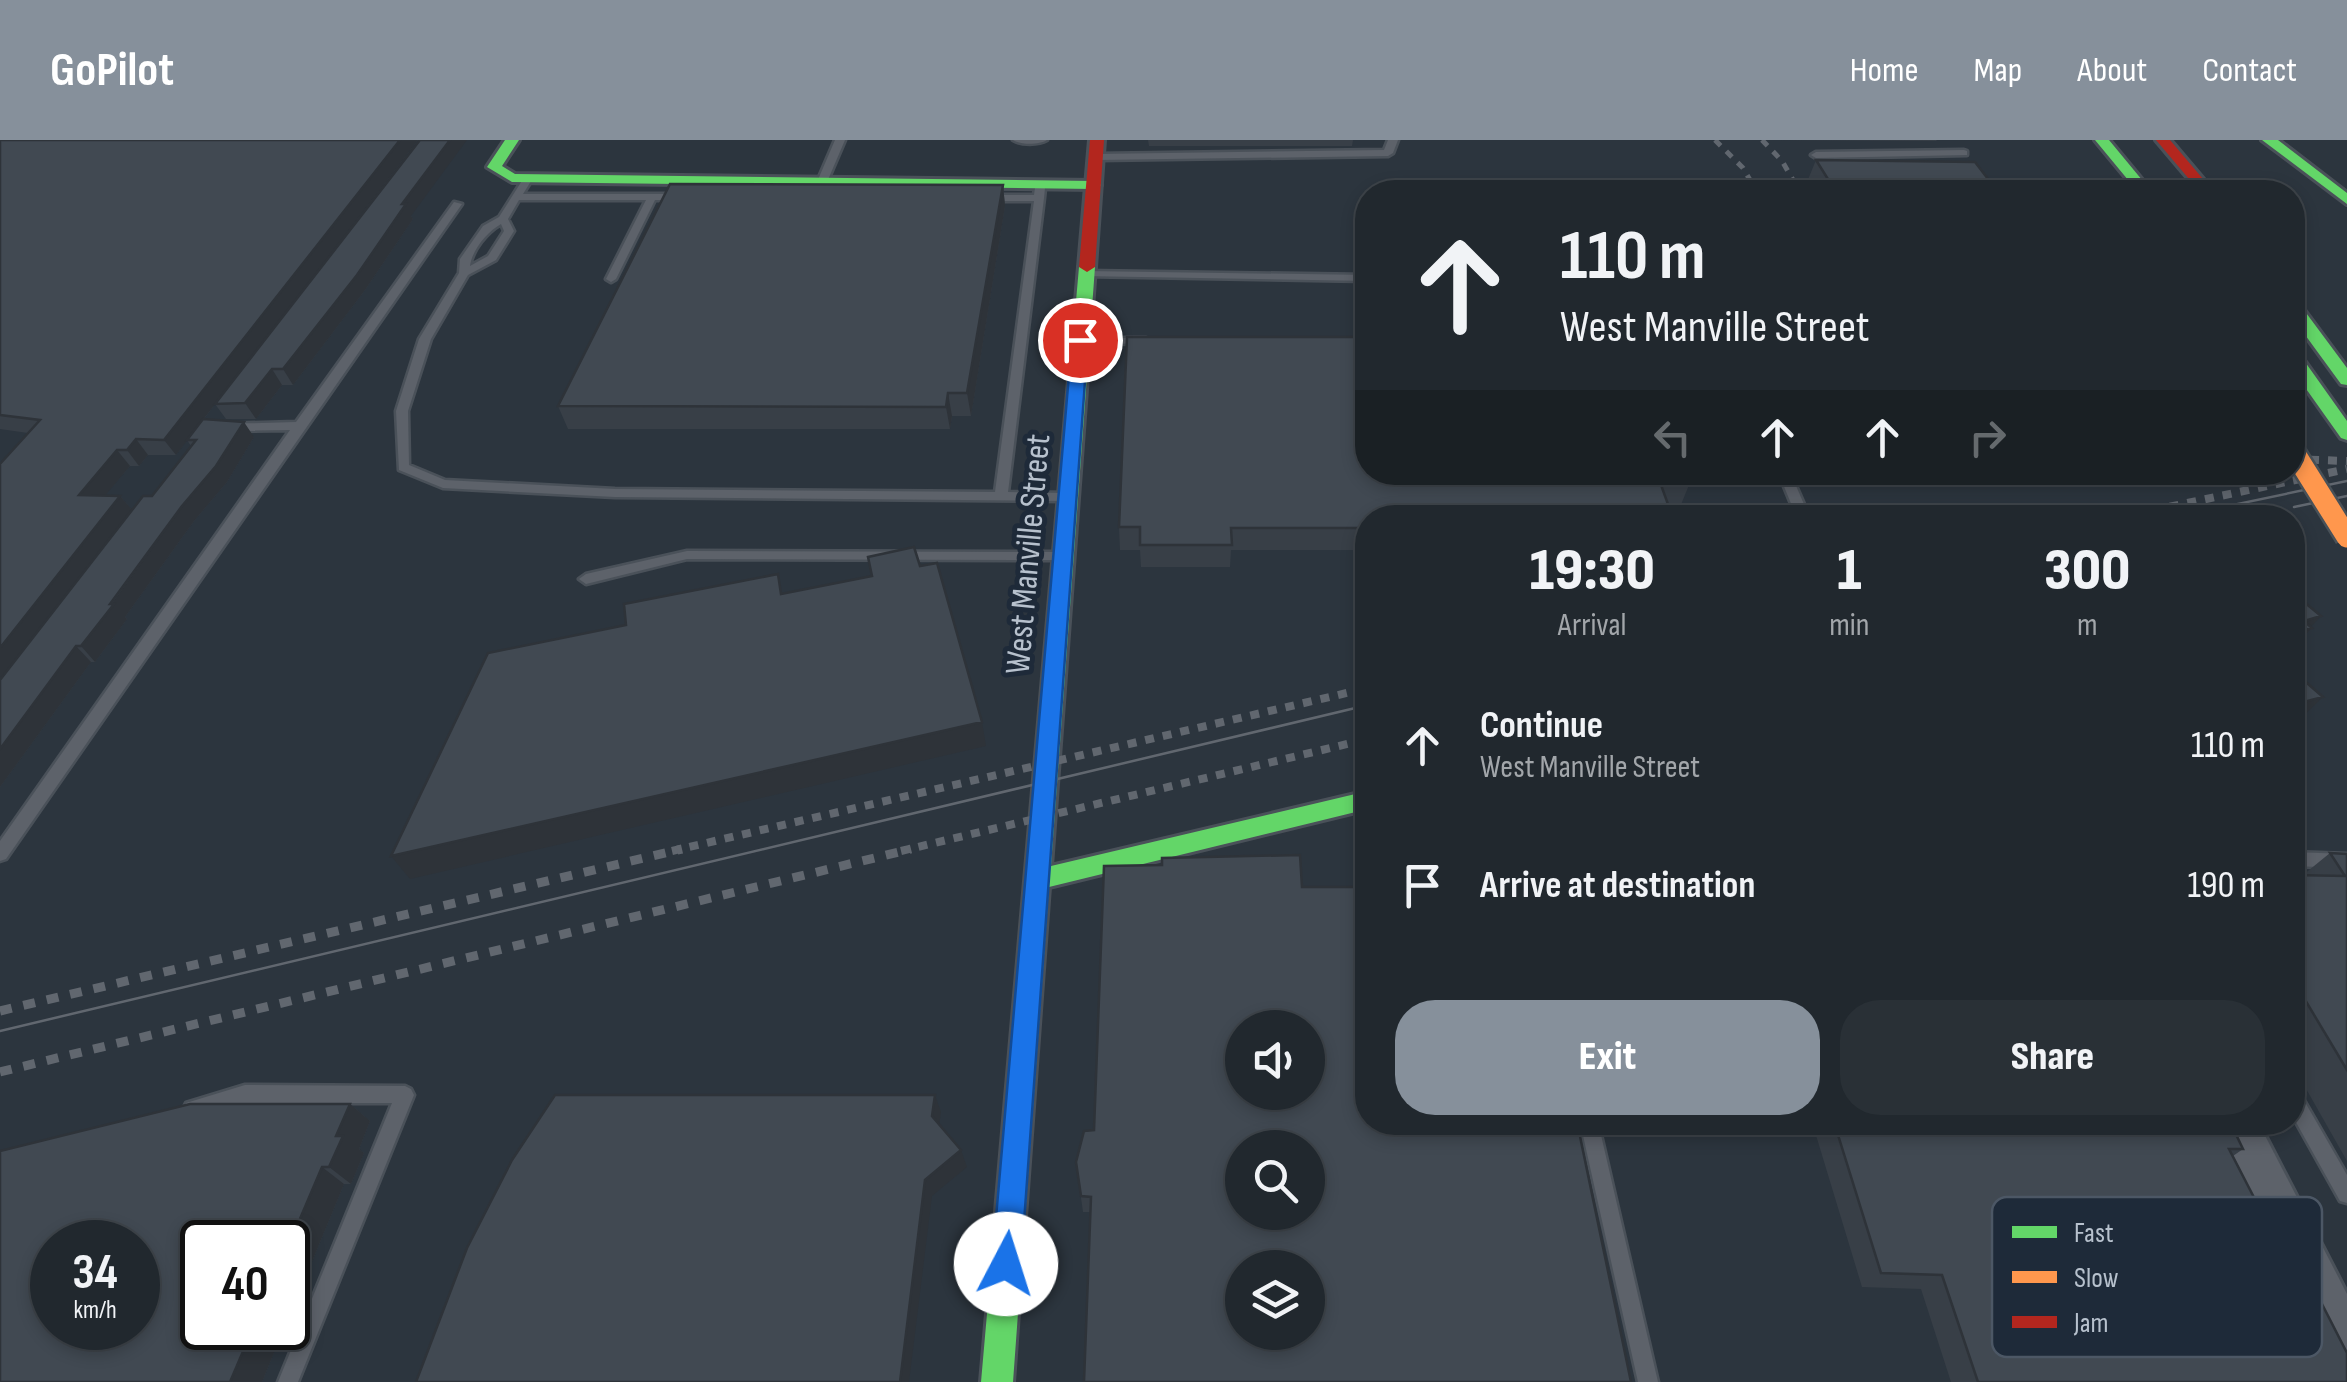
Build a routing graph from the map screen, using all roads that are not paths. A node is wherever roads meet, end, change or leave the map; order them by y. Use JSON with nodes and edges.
{"nodes":[{"id":1,"x":512,"y":140,"type":"edge"},
{"id":2,"x":840,"y":140,"type":"edge"},
{"id":3,"x":1018,"y":140,"type":"edge"},
{"id":4,"x":1042,"y":140,"type":"edge"},
{"id":5,"x":1392,"y":140,"type":"edge"},
{"id":6,"x":1955,"y":140,"type":"edge"},
{"id":7,"x":2102,"y":140,"type":"edge"},
{"id":8,"x":2128,"y":140,"type":"edge"},
{"id":9,"x":2163,"y":140,"type":"edge"},
{"id":10,"x":2270,"y":140,"type":"edge"},
{"id":11,"x":2297,"y":140,"type":"edge"},
{"id":12,"x":1098,"y":149,"type":"edge"},
{"id":13,"x":1964,"y":154,"type":"junction"},
{"id":14,"x":1816,"y":155,"type":"dead end"},
{"id":15,"x":1971,"y":168,"type":"edge"},
{"id":16,"x":2347,"y":177,"type":"edge"},
{"id":17,"x":2146,"y":180,"type":"edge"},
{"id":18,"x":2150,"y":180,"type":"edge"},
{"id":19,"x":2197,"y":180,"type":"edge"},
{"id":20,"x":822,"y":182,"type":"junction"},
{"id":21,"x":1094,"y":185,"type":"junction"},
{"id":22,"x":522,"y":188,"type":"junction"},
{"id":23,"x":1040,"y":191,"type":"junction"},
{"id":24,"x":652,"y":197,"type":"junction"},
{"id":25,"x":692,"y":197,"type":"edge"},
{"id":26,"x":969,"y":198,"type":"edge"},
{"id":27,"x":2347,"y":200,"type":"edge"},
{"id":28,"x":457,"y":204,"type":"dead end"},
{"id":29,"x":502,"y":219,"type":"junction"},
{"id":30,"x":464,"y":273,"type":"junction"},
{"id":31,"x":1086,"y":274,"type":"junction"},
{"id":32,"x":611,"y":278,"type":"dead end"},
{"id":33,"x":1355,"y":278,"type":"edge"},
{"id":34,"x":2305,"y":323,"type":"edge"},
{"id":35,"x":1080,"y":340,"type":"junction"},
{"id":36,"x":1161,"y":341,"type":"edge"},
{"id":37,"x":2305,"y":374,"type":"edge"},
{"id":38,"x":2347,"y":380,"type":"edge"},
{"id":39,"x":2305,"y":411,"type":"edge"},
{"id":40,"x":2341,"y":425,"type":"edge"},
{"id":41,"x":300,"y":426,"type":"junction"},
{"id":42,"x":209,"y":427,"type":"edge"},
{"id":43,"x":2338,"y":460,"type":"dead end"},
{"id":44,"x":2305,"y":470,"type":"edge"},
{"id":45,"x":1001,"y":496,"type":"junction"},
{"id":46,"x":1066,"y":497,"type":"junction"},
{"id":47,"x":2347,"y":536,"type":"edge"},
{"id":48,"x":1062,"y":556,"type":"junction"},
{"id":49,"x":586,"y":580,"type":"dead end"},
{"id":50,"x":1355,"y":803,"type":"edge"},
{"id":51,"x":0,"y":854,"type":"edge"},
{"id":52,"x":2305,"y":859,"type":"edge"},
{"id":53,"x":2347,"y":860,"type":"edge"},
{"id":54,"x":1039,"y":879,"type":"junction"},
{"id":55,"x":170,"y":1115,"type":"edge"},
{"id":56,"x":2305,"y":1119,"type":"edge"},
{"id":57,"x":1592,"y":1135,"type":"edge"},
{"id":58,"x":2244,"y":1135,"type":"edge"},
{"id":59,"x":2347,"y":1194,"type":"edge"},
{"id":60,"x":2275,"y":1197,"type":"edge"},
{"id":61,"x":2322,"y":1290,"type":"edge"},
{"id":62,"x":2347,"y":1340,"type":"edge"},
{"id":63,"x":288,"y":1382,"type":"edge"},
{"id":64,"x":997,"y":1382,"type":"edge"},
{"id":65,"x":1648,"y":1382,"type":"edge"}],
"edges":[{"from":1,"to":22,"type":"main road"},
{"from":2,"to":20,"type":"lane"},
{"from":3,"to":4,"type":"lane"},
{"from":5,"to":12,"type":"lane"},
{"from":6,"to":13,"type":"lane"},
{"from":7,"to":17,"type":"main road"},
{"from":8,"to":18,"type":"main road"},
{"from":9,"to":19,"type":"main road"},
{"from":10,"to":27,"type":"main road"},
{"from":11,"to":16,"type":"main road"},
{"from":12,"to":21,"type":"main road","name":"West Manville Street"},
{"from":13,"to":14,"type":"lane"},
{"from":13,"to":15,"type":"lane"},
{"from":20,"to":22,"type":"main road"},
{"from":20,"to":23,"type":"main road"},
{"from":21,"to":23,"type":"main road"},
{"from":21,"to":31,"type":"main road","name":"West Manville Street"},
{"from":22,"to":24,"type":"lane"},
{"from":22,"to":29,"type":"lane"},
{"from":23,"to":26,"type":"lane"},
{"from":23,"to":45,"type":"lane"},
{"from":24,"to":25,"type":"lane"},
{"from":24,"to":32,"type":"lane"},
{"from":28,"to":41,"type":"lane"},
{"from":29,"to":30,"type":"lane"},
{"from":29,"to":30,"type":"lane"},
{"from":30,"to":45,"type":"lane"},
{"from":31,"to":33,"type":"lane"},
{"from":31,"to":35,"type":"main road","name":"West Manville Street"},
{"from":34,"to":38,"type":"main road"},
{"from":35,"to":36,"type":"lane"},
{"from":35,"to":46,"type":"main road","name":"West Manville Street"},
{"from":37,"to":40,"type":"main road"},
{"from":39,"to":43,"type":"main road"},
{"from":41,"to":42,"type":"lane"},
{"from":41,"to":51,"type":"lane"},
{"from":44,"to":47,"type":"main road","bridge":true},
{"from":45,"to":46,"type":"lane"},
{"from":46,"to":48,"type":"main road","name":"West Manville Street"},
{"from":48,"to":49,"type":"lane"},
{"from":48,"to":54,"type":"main road","name":"West Manville Street"},
{"from":50,"to":54,"type":"main road"},
{"from":52,"to":53,"type":"lane"},
{"from":54,"to":64,"type":"main road","name":"West Manville Street"},
{"from":55,"to":63,"type":"lane"},
{"from":56,"to":59,"type":"lane"},
{"from":57,"to":65,"type":"lane"},
{"from":58,"to":60,"type":"street"},
{"from":61,"to":62,"type":"street"}]}
